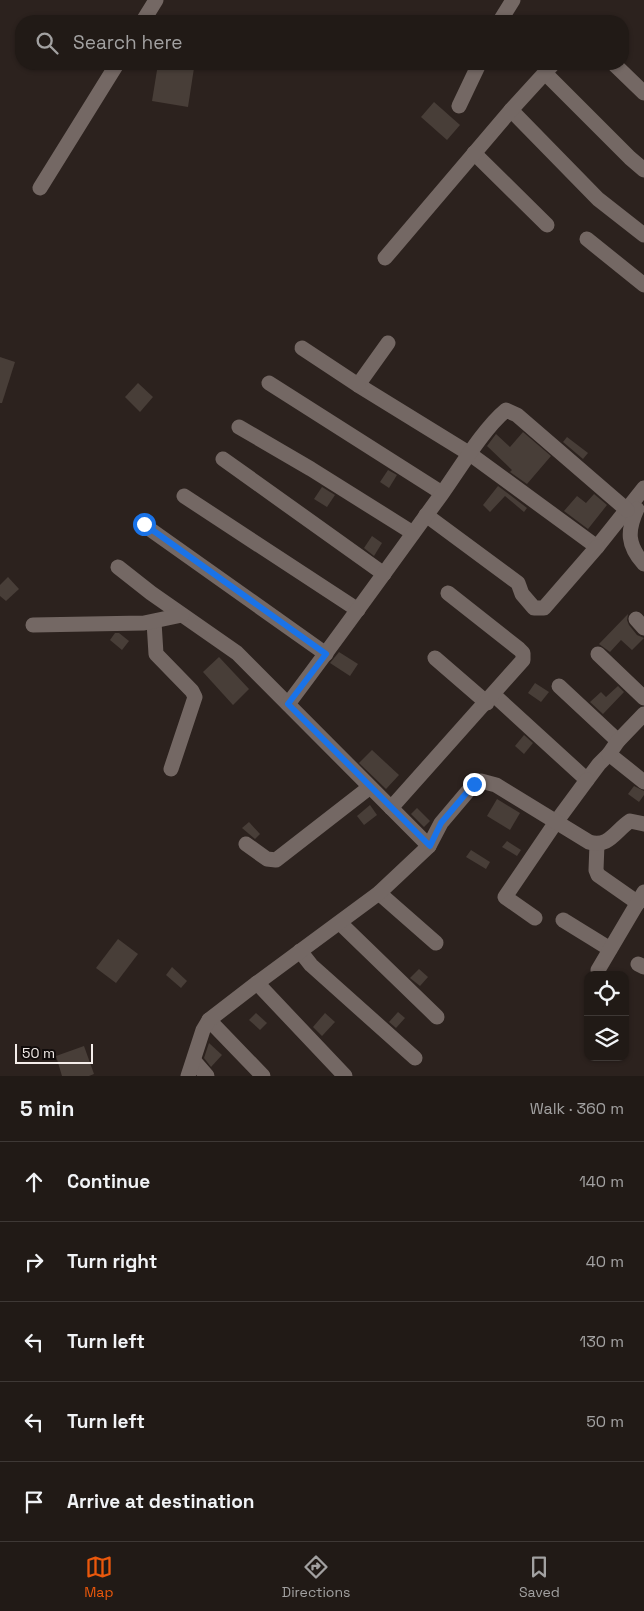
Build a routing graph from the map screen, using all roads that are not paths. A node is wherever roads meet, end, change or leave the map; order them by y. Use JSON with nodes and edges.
{"nodes":[{"id":1,"x":156,"y":0,"type":"edge"},
{"id":2,"x":513,"y":0,"type":"edge"},
{"id":3,"x":147,"y":15,"type":"edge"},
{"id":4,"x":504,"y":15,"type":"edge"},
{"id":5,"x":112,"y":70,"type":"edge"},
{"id":6,"x":476,"y":70,"type":"edge"},
{"id":7,"x":547,"y":70,"type":"edge"},
{"id":8,"x":551,"y":70,"type":"edge"},
{"id":9,"x":620,"y":70,"type":"edge"},
{"id":10,"x":644,"y":94,"type":"edge"},
{"id":11,"x":459,"y":106,"type":"dead end"},
{"id":12,"x":511,"y":110,"type":"junction"},
{"id":13,"x":474,"y":154,"type":"junction"},
{"id":14,"x":644,"y":170,"type":"edge"},
{"id":15,"x":40,"y":188,"type":"dead end"},
{"id":16,"x":547,"y":225,"type":"dead end"},
{"id":17,"x":644,"y":235,"type":"edge"},
{"id":18,"x":587,"y":239,"type":"dead end"},
{"id":19,"x":385,"y":258,"type":"dead end"},
{"id":20,"x":644,"y":285,"type":"edge"},
{"id":21,"x":388,"y":343,"type":"dead end"},
{"id":22,"x":302,"y":348,"type":"dead end"},
{"id":23,"x":269,"y":384,"type":"dead end"},
{"id":24,"x":358,"y":385,"type":"junction"},
{"id":25,"x":239,"y":427,"type":"dead end"},
{"id":26,"x":470,"y":454,"type":"junction"},
{"id":27,"x":223,"y":459,"type":"dead end"},
{"id":28,"x":644,"y":488,"type":"edge"},
{"id":29,"x":442,"y":493,"type":"junction"},
{"id":30,"x":184,"y":496,"type":"dead end"},
{"id":31,"x":635,"y":508,"type":"edge"},
{"id":32,"x":426,"y":515,"type":"junction"},
{"id":33,"x":144,"y":524,"type":"dead end"},
{"id":34,"x":413,"y":533,"type":"junction"},
{"id":35,"x":597,"y":547,"type":"junction"},
{"id":36,"x":644,"y":564,"type":"edge"},
{"id":37,"x":118,"y":567,"type":"dead end"},
{"id":38,"x":384,"y":574,"type":"junction"},
{"id":39,"x":448,"y":592,"type":"dead end"},
{"id":40,"x":358,"y":610,"type":"junction"},
{"id":41,"x":182,"y":615,"type":"junction"},
{"id":42,"x":154,"y":622,"type":"junction"},
{"id":43,"x":33,"y":625,"type":"dead end"},
{"id":44,"x":326,"y":654,"type":"junction"},
{"id":45,"x":598,"y":654,"type":"dead end"},
{"id":46,"x":435,"y":658,"type":"dead end"},
{"id":47,"x":559,"y":686,"type":"dead end"},
{"id":48,"x":644,"y":698,"type":"edge"},
{"id":49,"x":490,"y":699,"type":"junction"},
{"id":50,"x":288,"y":704,"type":"junction"},
{"id":51,"x":644,"y":714,"type":"edge"},
{"id":52,"x":614,"y":747,"type":"junction"},
{"id":53,"x":171,"y":769,"type":"dead end"},
{"id":54,"x":587,"y":780,"type":"junction"},
{"id":55,"x":644,"y":782,"type":"edge"},
{"id":56,"x":370,"y":787,"type":"junction"},
{"id":57,"x":391,"y":808,"type":"junction"},
{"id":58,"x":556,"y":822,"type":"junction"},
{"id":59,"x":644,"y":824,"type":"edge"},
{"id":60,"x":246,"y":844,"type":"dead end"},
{"id":61,"x":597,"y":844,"type":"junction"},
{"id":62,"x":430,"y":846,"type":"junction"},
{"id":63,"x":379,"y":893,"type":"junction"},
{"id":64,"x":641,"y":897,"type":"edge"},
{"id":65,"x":536,"y":918,"type":"dead end"},
{"id":66,"x":562,"y":920,"type":"dead end"},
{"id":67,"x":340,"y":923,"type":"junction"},
{"id":68,"x":436,"y":943,"type":"dead end"},
{"id":69,"x":610,"y":949,"type":"junction"},
{"id":70,"x":300,"y":951,"type":"junction"},
{"id":71,"x":598,"y":970,"type":"dead end"},
{"id":72,"x":257,"y":983,"type":"junction"},
{"id":73,"x":437,"y":1017,"type":"dead end"},
{"id":74,"x":209,"y":1020,"type":"junction"},
{"id":75,"x":415,"y":1058,"type":"dead end"},
{"id":76,"x":194,"y":1061,"type":"junction"},
{"id":77,"x":188,"y":1076,"type":"edge"},
{"id":78,"x":207,"y":1076,"type":"edge"},
{"id":79,"x":263,"y":1076,"type":"edge"},
{"id":80,"x":345,"y":1076,"type":"edge"}],
"edges":[{"from":1,"to":3,"type":"street"},
{"from":2,"to":4,"type":"street"},
{"from":5,"to":15,"type":"street"},
{"from":6,"to":11,"type":"street"},
{"from":7,"to":12,"type":"street"},
{"from":8,"to":14,"type":"street"},
{"from":9,"to":10,"type":"street"},
{"from":12,"to":13,"type":"street"},
{"from":12,"to":17,"type":"street"},
{"from":13,"to":16,"type":"street"},
{"from":13,"to":19,"type":"street"},
{"from":18,"to":20,"type":"street"},
{"from":21,"to":24,"type":"street"},
{"from":22,"to":24,"type":"street"},
{"from":23,"to":29,"type":"street"},
{"from":24,"to":26,"type":"street"},
{"from":25,"to":34,"type":"street"},
{"from":26,"to":29,"type":"street"},
{"from":26,"to":31,"type":"street"},
{"from":26,"to":35,"type":"street"},
{"from":27,"to":38,"type":"street"},
{"from":28,"to":31,"type":"street"},
{"from":29,"to":32,"type":"street"},
{"from":30,"to":40,"type":"street"},
{"from":31,"to":35,"type":"street"},
{"from":31,"to":36,"type":"street"},
{"from":32,"to":34,"type":"street"},
{"from":32,"to":35,"type":"street"},
{"from":33,"to":44,"type":"street"},
{"from":34,"to":38,"type":"street"},
{"from":37,"to":41,"type":"street"},
{"from":38,"to":40,"type":"street"},
{"from":39,"to":49,"type":"street"},
{"from":40,"to":44,"type":"street"},
{"from":41,"to":42,"type":"street"},
{"from":41,"to":50,"type":"street"},
{"from":42,"to":43,"type":"street"},
{"from":42,"to":53,"type":"street"},
{"from":44,"to":50,"type":"street"},
{"from":45,"to":48,"type":"street"},
{"from":46,"to":49,"type":"street"},
{"from":47,"to":52,"type":"street"},
{"from":49,"to":54,"type":"street"},
{"from":49,"to":57,"type":"street"},
{"from":50,"to":56,"type":"street"},
{"from":51,"to":52,"type":"street"},
{"from":52,"to":54,"type":"street"},
{"from":52,"to":55,"type":"street"},
{"from":54,"to":58,"type":"street"},
{"from":56,"to":57,"type":"street"},
{"from":56,"to":60,"type":"street"},
{"from":57,"to":62,"type":"street"},
{"from":58,"to":61,"type":"street"},
{"from":58,"to":62,"type":"street"},
{"from":58,"to":65,"type":"street"},
{"from":59,"to":61,"type":"street"},
{"from":61,"to":64,"type":"street"},
{"from":62,"to":63,"type":"street"},
{"from":63,"to":67,"type":"street"},
{"from":63,"to":68,"type":"street"},
{"from":64,"to":69,"type":"street"},
{"from":66,"to":69,"type":"street"},
{"from":67,"to":70,"type":"street"},
{"from":67,"to":73,"type":"street"},
{"from":69,"to":71,"type":"street"},
{"from":70,"to":72,"type":"street"},
{"from":70,"to":75,"type":"street"},
{"from":72,"to":74,"type":"street"},
{"from":72,"to":80,"type":"street"},
{"from":74,"to":76,"type":"street"},
{"from":74,"to":79,"type":"street"},
{"from":76,"to":77,"type":"street"},
{"from":76,"to":78,"type":"street"}]}
